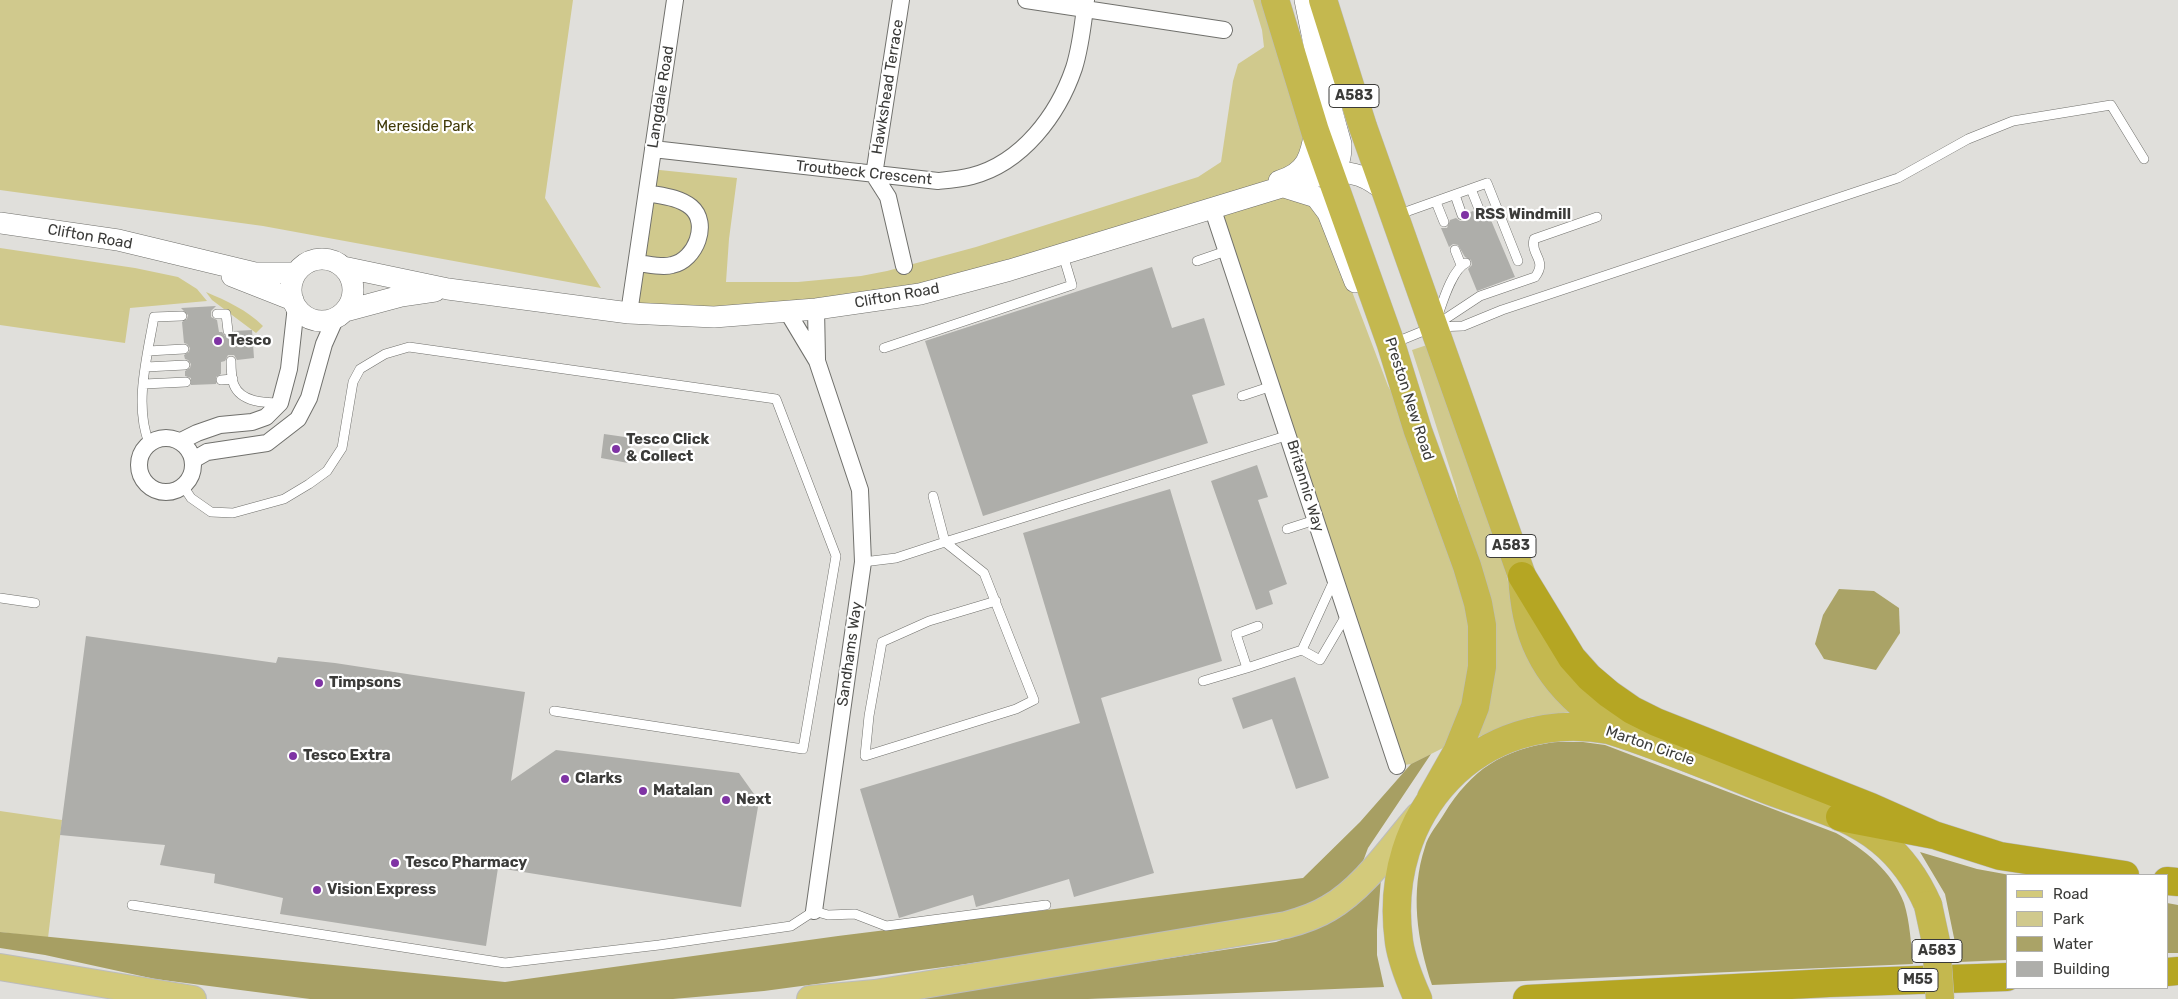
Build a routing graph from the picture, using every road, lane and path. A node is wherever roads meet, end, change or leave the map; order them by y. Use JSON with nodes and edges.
{"nodes":[{"id":1,"x":676,"y":0,"type":"edge"},
{"id":2,"x":901,"y":0,"type":"edge"},
{"id":3,"x":1026,"y":0,"type":"edge"},
{"id":4,"x":1275,"y":0,"type":"edge"},
{"id":5,"x":1305,"y":0,"type":"edge"},
{"id":6,"x":1323,"y":0,"type":"edge"},
{"id":7,"x":1086,"y":5,"type":"edge"},
{"id":8,"x":1224,"y":30,"type":"dead end"},
{"id":9,"x":1315,"y":131,"type":"junction"},
{"id":10,"x":652,"y":149,"type":"junction"},
{"id":11,"x":2144,"y":159,"type":"dead end"},
{"id":12,"x":1331,"y":172,"type":"junction"},
{"id":13,"x":874,"y":175,"type":"junction"},
{"id":14,"x":1284,"y":187,"type":"junction"},
{"id":15,"x":1471,"y":189,"type":"junction"},
{"id":16,"x":647,"y":193,"type":"junction"},
{"id":17,"x":1455,"y":195,"type":"junction"},
{"id":18,"x":1436,"y":202,"type":"junction"},
{"id":19,"x":1390,"y":204,"type":"junction"},
{"id":20,"x":1216,"y":206,"type":"junction"},
{"id":21,"x":1479,"y":210,"type":"dead end"},
{"id":22,"x":1462,"y":215,"type":"dead end"},
{"id":23,"x":1597,"y":217,"type":"dead end"},
{"id":24,"x":1444,"y":222,"type":"dead end"},
{"id":25,"x":0,"y":223,"type":"edge"},
{"id":26,"x":1455,"y":250,"type":"dead end"},
{"id":27,"x":1226,"y":251,"type":"junction"},
{"id":28,"x":1062,"y":254,"type":"junction"},
{"id":29,"x":180,"y":255,"type":"junction"},
{"id":30,"x":1197,"y":260,"type":"dead end"},
{"id":31,"x":1518,"y":261,"type":"dead end"},
{"id":32,"x":637,"y":263,"type":"junction"},
{"id":33,"x":904,"y":266,"type":"dead end"},
{"id":34,"x":343,"y":267,"type":"junction"},
{"id":35,"x":296,"y":273,"type":"junction"},
{"id":36,"x":448,"y":289,"type":"junction"},
{"id":37,"x":294,"y":303,"type":"junction"},
{"id":38,"x":816,"y":309,"type":"junction"},
{"id":39,"x":786,"y":311,"type":"junction"},
{"id":40,"x":629,"y":313,"type":"junction"},
{"id":41,"x":217,"y":314,"type":"dead end"},
{"id":42,"x":341,"y":314,"type":"junction"},
{"id":43,"x":182,"y":316,"type":"dead end"},
{"id":44,"x":1433,"y":327,"type":"junction"},
{"id":45,"x":228,"y":331,"type":"dead end"},
{"id":46,"x":1391,"y":344,"type":"junction"},
{"id":47,"x":884,"y":348,"type":"dead end"},
{"id":48,"x":184,"y":349,"type":"dead end"},
{"id":49,"x":148,"y":351,"type":"junction"},
{"id":50,"x":817,"y":361,"type":"junction"},
{"id":51,"x":220,"y":364,"type":"dead end"},
{"id":52,"x":185,"y":365,"type":"dead end"},
{"id":53,"x":146,"y":367,"type":"junction"},
{"id":54,"x":233,"y":379,"type":"junction"},
{"id":55,"x":222,"y":380,"type":"dead end"},
{"id":56,"x":186,"y":382,"type":"dead end"},
{"id":57,"x":144,"y":384,"type":"junction"},
{"id":58,"x":1272,"y":386,"type":"junction"},
{"id":59,"x":1242,"y":396,"type":"dead end"},
{"id":60,"x":280,"y":403,"type":"junction"},
{"id":61,"x":1289,"y":435,"type":"junction"},
{"id":62,"x":181,"y":441,"type":"junction"},
{"id":63,"x":149,"y":443,"type":"junction"},
{"id":64,"x":193,"y":460,"type":"junction"},
{"id":65,"x":183,"y":486,"type":"junction"},
{"id":66,"x":933,"y":496,"type":"dead end"},
{"id":67,"x":1315,"y":520,"type":"junction"},
{"id":68,"x":1287,"y":530,"type":"dead end"},
{"id":69,"x":945,"y":542,"type":"junction"},
{"id":70,"x":863,"y":562,"type":"junction"},
{"id":71,"x":1522,"y":576,"type":"junction"},
{"id":72,"x":1335,"y":578,"type":"junction"},
{"id":73,"x":0,"y":598,"type":"edge"},
{"id":74,"x":996,"y":601,"type":"junction"},
{"id":75,"x":35,"y":603,"type":"dead end"},
{"id":76,"x":1347,"y":614,"type":"junction"},
{"id":77,"x":1258,"y":626,"type":"dead end"},
{"id":78,"x":1302,"y":650,"type":"junction"},
{"id":79,"x":1247,"y":668,"type":"junction"},
{"id":80,"x":1203,"y":681,"type":"dead end"},
{"id":81,"x":554,"y":711,"type":"dead end"},
{"id":82,"x":1627,"y":736,"type":"junction"},
{"id":83,"x":1397,"y":766,"type":"dead end"},
{"id":84,"x":1427,"y":804,"type":"junction"},
{"id":85,"x":1840,"y":817,"type":"junction"},
{"id":86,"x":1934,"y":835,"type":"junction"},
{"id":87,"x":2118,"y":874,"type":"edge"},
{"id":88,"x":132,"y":905,"type":"dead end"},
{"id":89,"x":1046,"y":905,"type":"dead end"},
{"id":90,"x":814,"y":911,"type":"junction"},
{"id":91,"x":0,"y":967,"type":"edge"},
{"id":92,"x":2006,"y":977,"type":"edge"},
{"id":93,"x":193,"y":999,"type":"edge"},
{"id":94,"x":810,"y":999,"type":"edge"},
{"id":95,"x":1418,"y":999,"type":"edge"},
{"id":96,"x":1527,"y":999,"type":"edge"},
{"id":97,"x":1940,"y":999,"type":"edge"}],
"edges":[{"from":1,"to":10,"type":"street","name":"Langdale Road"},
{"from":2,"to":13,"type":"street","name":"Hawkshead Terrace"},
{"from":3,"to":7,"type":"street"},
{"from":4,"to":9,"type":"highway","name":"Preston New Road","number":"A583"},
{"from":5,"to":12,"type":"street","number":"A583"},
{"from":6,"to":19,"type":"highway","number":"A583"},
{"from":7,"to":8,"type":"street"},
{"from":7,"to":13,"type":"street","name":"Troutbeck Crescent"},
{"from":9,"to":12,"type":"highway","name":"Preston New Road","number":"A583"},
{"from":9,"to":20,"type":"street"},
{"from":10,"to":13,"type":"street","name":"Troutbeck Crescent"},
{"from":10,"to":16,"type":"street","name":"Langdale Road"},
{"from":11,"to":44,"type":"lane"},
{"from":12,"to":14,"type":"street","name":"Clifton Road"},
{"from":12,"to":19,"type":"street"},
{"from":12,"to":46,"type":"highway","name":"Preston New Road","number":"A583"},
{"from":13,"to":33,"type":"street"},
{"from":14,"to":20,"type":"street","name":"Clifton Road"},
{"from":14,"to":46,"type":"street"},
{"from":15,"to":17,"type":"lane"},
{"from":15,"to":21,"type":"lane"},
{"from":15,"to":31,"type":"lane"},
{"from":16,"to":32,"type":"street","name":"Langdale Road"},
{"from":16,"to":32,"type":"street"},
{"from":17,"to":18,"type":"lane"},
{"from":17,"to":22,"type":"lane"},
{"from":18,"to":19,"type":"lane"},
{"from":18,"to":24,"type":"lane"},
{"from":19,"to":44,"type":"highway","number":"A583"},
{"from":20,"to":27,"type":"street","name":"Britannic Way"},
{"from":20,"to":28,"type":"street","name":"Clifton Road"},
{"from":23,"to":44,"type":"lane"},
{"from":25,"to":29,"type":"street","name":"Clifton Road"},
{"from":26,"to":44,"type":"lane"},
{"from":27,"to":30,"type":"lane"},
{"from":27,"to":58,"type":"street","name":"Britannic Way"},
{"from":28,"to":38,"type":"street","name":"Clifton Road"},
{"from":28,"to":47,"type":"lane"},
{"from":29,"to":35,"type":"street","name":"Clifton Road"},
{"from":29,"to":37,"type":"street","name":"Clifton Road"},
{"from":32,"to":40,"type":"street","name":"Langdale Road"},
{"from":34,"to":35,"type":"street","name":"Clifton Road"},
{"from":34,"to":36,"type":"street","name":"Clifton Road"},
{"from":34,"to":42,"type":"street"},
{"from":35,"to":37,"type":"street"},
{"from":36,"to":40,"type":"street","name":"Clifton Road"},
{"from":36,"to":42,"type":"street","name":"Clifton Road"},
{"from":37,"to":42,"type":"street","name":"Clifton Road"},
{"from":37,"to":60,"type":"street"},
{"from":38,"to":39,"type":"street","name":"Clifton Road"},
{"from":38,"to":50,"type":"street","name":"Sandhams Way"},
{"from":39,"to":40,"type":"street","name":"Clifton Road"},
{"from":39,"to":50,"type":"street","name":"Sandhams Way"},
{"from":41,"to":45,"type":"lane"},
{"from":42,"to":64,"type":"street"},
{"from":43,"to":49,"type":"lane"},
{"from":44,"to":46,"type":"lane"},
{"from":44,"to":71,"type":"highway","number":"A583"},
{"from":46,"to":84,"type":"highway","name":"Preston New Road","number":"A583"},
{"from":48,"to":49,"type":"lane"},
{"from":49,"to":53,"type":"lane"},
{"from":50,"to":70,"type":"street","name":"Sandhams Way"},
{"from":51,"to":54,"type":"lane"},
{"from":52,"to":53,"type":"lane"},
{"from":53,"to":57,"type":"lane"},
{"from":54,"to":55,"type":"lane"},
{"from":54,"to":60,"type":"lane"},
{"from":56,"to":57,"type":"lane"},
{"from":57,"to":63,"type":"lane"},
{"from":58,"to":59,"type":"lane"},
{"from":58,"to":61,"type":"street","name":"Britannic Way"},
{"from":60,"to":62,"type":"street"},
{"from":61,"to":67,"type":"street","name":"Britannic Way"},
{"from":61,"to":69,"type":"lane"},
{"from":62,"to":63,"type":"street"},
{"from":62,"to":64,"type":"street"},
{"from":63,"to":65,"type":"street"},
{"from":64,"to":65,"type":"street"},
{"from":65,"to":81,"type":"lane"},
{"from":66,"to":69,"type":"lane"},
{"from":67,"to":68,"type":"lane"},
{"from":67,"to":72,"type":"street","name":"Britannic Way"},
{"from":69,"to":70,"type":"lane"},
{"from":69,"to":74,"type":"lane"},
{"from":70,"to":90,"type":"street","name":"Sandhams Way"},
{"from":71,"to":82,"type":"highway","number":"A583"},
{"from":71,"to":86,"type":"highway"},
{"from":72,"to":76,"type":"street","name":"Britannic Way"},
{"from":72,"to":78,"type":"lane"},
{"from":73,"to":75,"type":"lane"},
{"from":74,"to":74,"type":"lane"},
{"from":76,"to":78,"type":"lane"},
{"from":76,"to":83,"type":"street","name":"Britannic Way"},
{"from":77,"to":79,"type":"lane"},
{"from":78,"to":79,"type":"lane"},
{"from":79,"to":80,"type":"lane"},
{"from":82,"to":84,"type":"highway","name":"Marton Circle","number":"A583"},
{"from":82,"to":85,"type":"highway","name":"Marton Circle","number":"A583"},
{"from":84,"to":94,"type":"main road"},
{"from":84,"to":95,"type":"highway","name":"Marton Circle","number":"A583"},
{"from":85,"to":86,"type":"highway"},
{"from":85,"to":97,"type":"highway","name":"Marton Circle","number":"A583","bridge":true},
{"from":86,"to":87,"type":"highway"},
{"from":88,"to":90,"type":"lane"},
{"from":89,"to":90,"type":"lane"},
{"from":91,"to":93,"type":"main road"},
{"from":92,"to":96,"type":"highway","number":"M55"}]}
